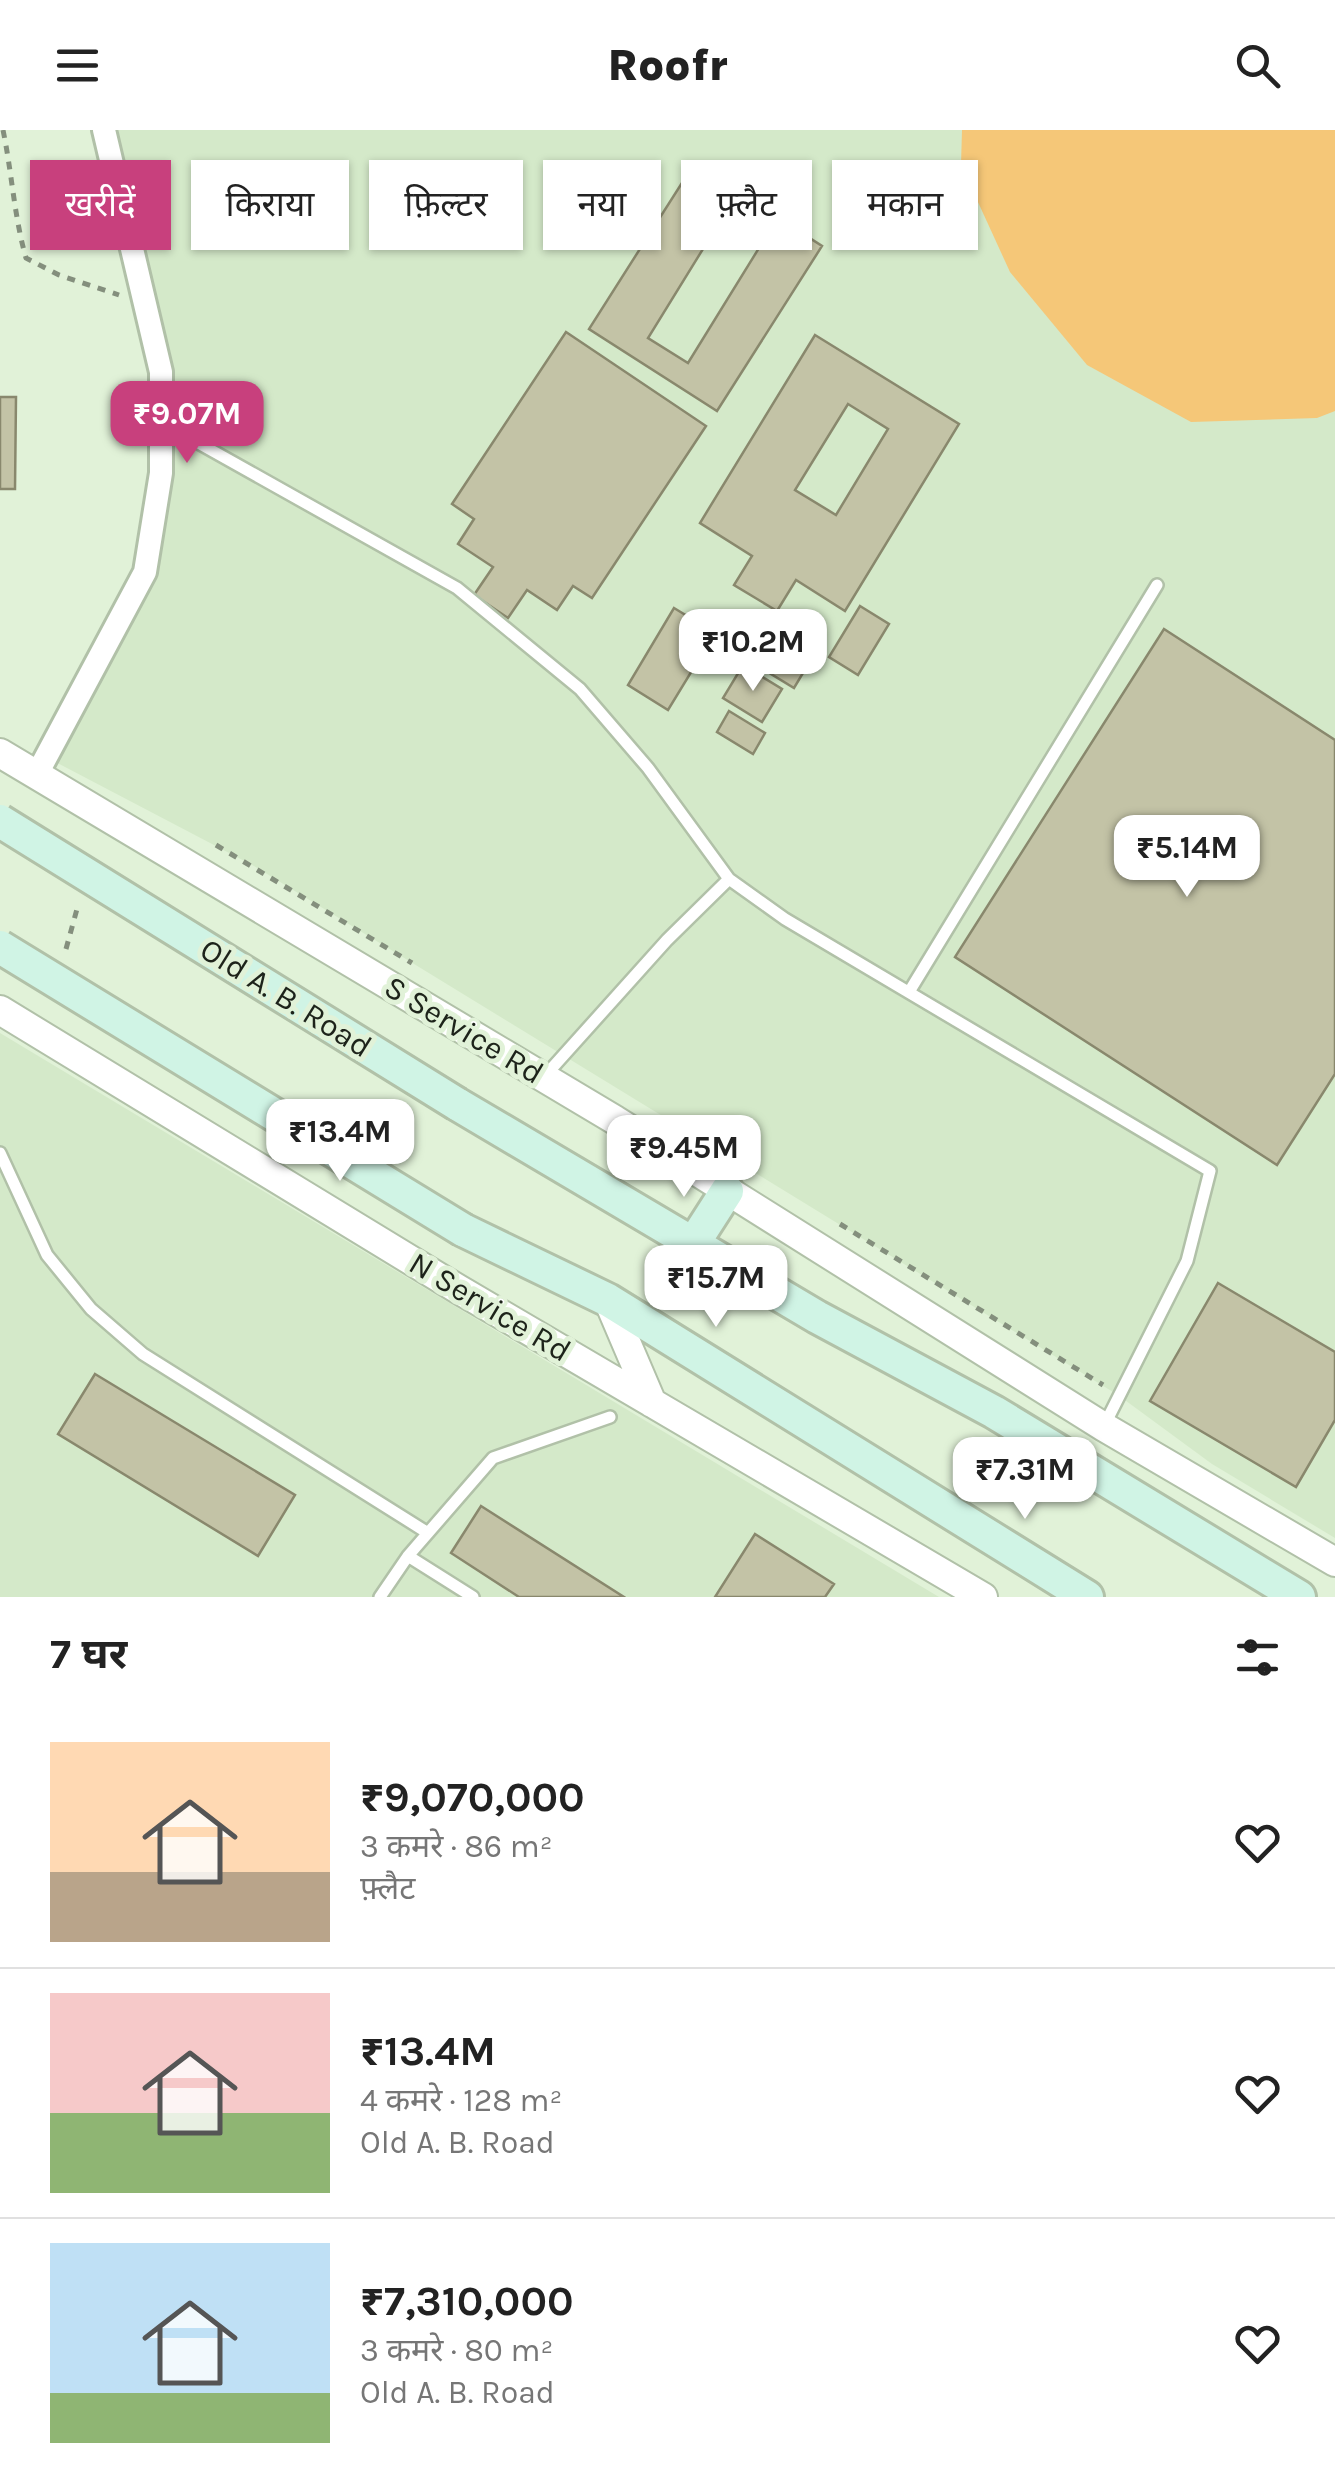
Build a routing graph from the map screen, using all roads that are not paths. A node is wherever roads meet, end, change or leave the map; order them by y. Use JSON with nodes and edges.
{"nodes":[{"id":1,"x":104,"y":130,"type":"edge"},
{"id":2,"x":161,"y":422,"type":"junction"},
{"id":3,"x":1157,"y":585,"type":"dead end"},
{"id":4,"x":0,"y":752,"type":"edge"},
{"id":5,"x":37,"y":774,"type":"junction"},
{"id":6,"x":0,"y":821,"type":"edge"},
{"id":7,"x":730,"y":879,"type":"junction"},
{"id":8,"x":0,"y":947,"type":"edge"},
{"id":9,"x":909,"y":992,"type":"junction"},
{"id":10,"x":0,"y":1010,"type":"edge"},
{"id":11,"x":544,"y":1078,"type":"junction"},
{"id":12,"x":0,"y":1153,"type":"edge"},
{"id":13,"x":727,"y":1190,"type":"junction"},
{"id":14,"x":693,"y":1244,"type":"junction"},
{"id":15,"x":608,"y":1300,"type":"junction"},
{"id":16,"x":652,"y":1403,"type":"junction"},
{"id":17,"x":610,"y":1417,"type":"dead end"},
{"id":18,"x":1104,"y":1427,"type":"junction"},
{"id":19,"x":428,"y":1533,"type":"junction"},
{"id":20,"x":408,"y":1556,"type":"junction"},
{"id":21,"x":1335,"y":1562,"type":"edge"},
{"id":22,"x":380,"y":1597,"type":"edge"},
{"id":23,"x":474,"y":1597,"type":"edge"},
{"id":24,"x":983,"y":1597,"type":"edge"},
{"id":25,"x":1087,"y":1597,"type":"edge"},
{"id":26,"x":1299,"y":1597,"type":"edge"}],
"edges":[{"from":1,"to":2,"type":"street"},
{"from":2,"to":5,"type":"street"},
{"from":2,"to":7,"type":"lane"},
{"from":3,"to":9,"type":"lane"},
{"from":4,"to":5,"type":"street","name":"S Service Rd"},
{"from":5,"to":11,"type":"street","name":"S Service Rd"},
{"from":6,"to":14,"type":"main road","name":"Old A. B. Road","bridge":true},
{"from":7,"to":9,"type":"lane"},
{"from":7,"to":11,"type":"lane"},
{"from":8,"to":15,"type":"main road","bridge":true},
{"from":9,"to":18,"type":"lane"},
{"from":10,"to":16,"type":"street","name":"N Service Rd"},
{"from":11,"to":13,"type":"street","name":"S Service Rd"},
{"from":12,"to":19,"type":"lane"},
{"from":13,"to":14,"type":"main road"},
{"from":13,"to":18,"type":"street","name":"S Service Rd"},
{"from":14,"to":26,"type":"main road","name":"Old A. B. Road"},
{"from":15,"to":16,"type":"street"},
{"from":15,"to":25,"type":"main road"},
{"from":16,"to":24,"type":"street","name":"N Service Rd"},
{"from":17,"to":19,"type":"lane"},
{"from":18,"to":21,"type":"street","name":"S Service Rd"},
{"from":19,"to":20,"type":"lane"},
{"from":20,"to":22,"type":"lane"},
{"from":20,"to":23,"type":"lane"}]}
